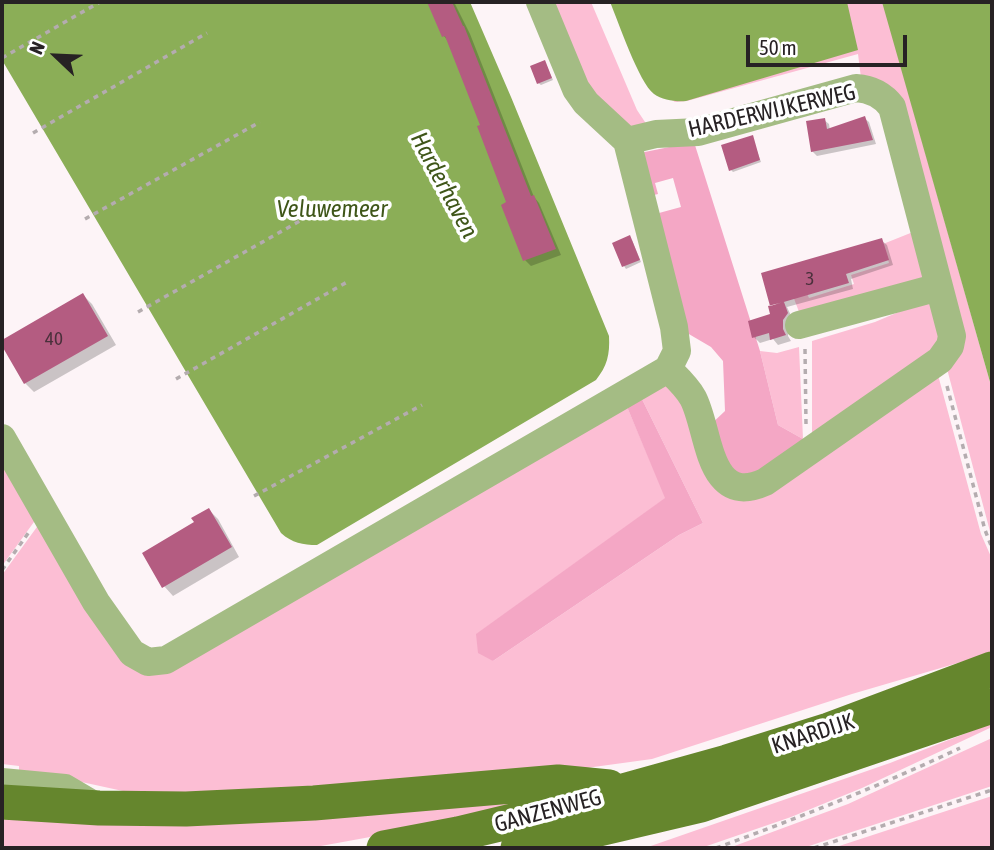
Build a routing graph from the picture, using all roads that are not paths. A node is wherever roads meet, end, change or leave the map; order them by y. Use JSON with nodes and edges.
{"nodes":[{"id":1,"x":540,"y":2,"type":"edge"},
{"id":2,"x":627,"y":141,"type":"junction"},
{"id":3,"x":939,"y":288,"type":"junction"},
{"id":4,"x":802,"y":325,"type":"road end"},
{"id":5,"x":668,"y":369,"type":"junction"},
{"id":6,"x":2,"y":438,"type":"edge"},
{"id":7,"x":992,"y":669,"type":"edge"},
{"id":8,"x":992,"y":706,"type":"edge"},
{"id":9,"x":2,"y":782,"type":"edge"},
{"id":10,"x":629,"y":789,"type":"junction"},
{"id":11,"x":2,"y":802,"type":"edge"},
{"id":12,"x":701,"y":804,"type":"junction"},
{"id":13,"x":99,"y":808,"type":"junction"},
{"id":14,"x":384,"y":848,"type":"edge"},
{"id":15,"x":518,"y":848,"type":"edge"},
{"id":16,"x":607,"y":848,"type":"edge"}],
"edges":[{"from":1,"to":2,"type":"street"},
{"from":2,"to":3,"type":"street","name":"HARDERWIJKERWEG"},
{"from":2,"to":5,"type":"street"},
{"from":3,"to":4,"type":"street"},
{"from":3,"to":5,"type":"street","name":"HARDERWIJKERWEG"},
{"from":5,"to":6,"type":"street"},
{"from":7,"to":10,"type":"main road","name":"KNARDIJK"},
{"from":8,"to":12,"type":"main road","name":"KNARDIJK"},
{"from":9,"to":13,"type":"street"},
{"from":10,"to":13,"type":"main road"},
{"from":10,"to":14,"type":"main road","name":"GANZENWEG"},
{"from":11,"to":13,"type":"main road"},
{"from":12,"to":15,"type":"main road","name":"GANZENWEG"},
{"from":12,"to":16,"type":"main road"}]}
